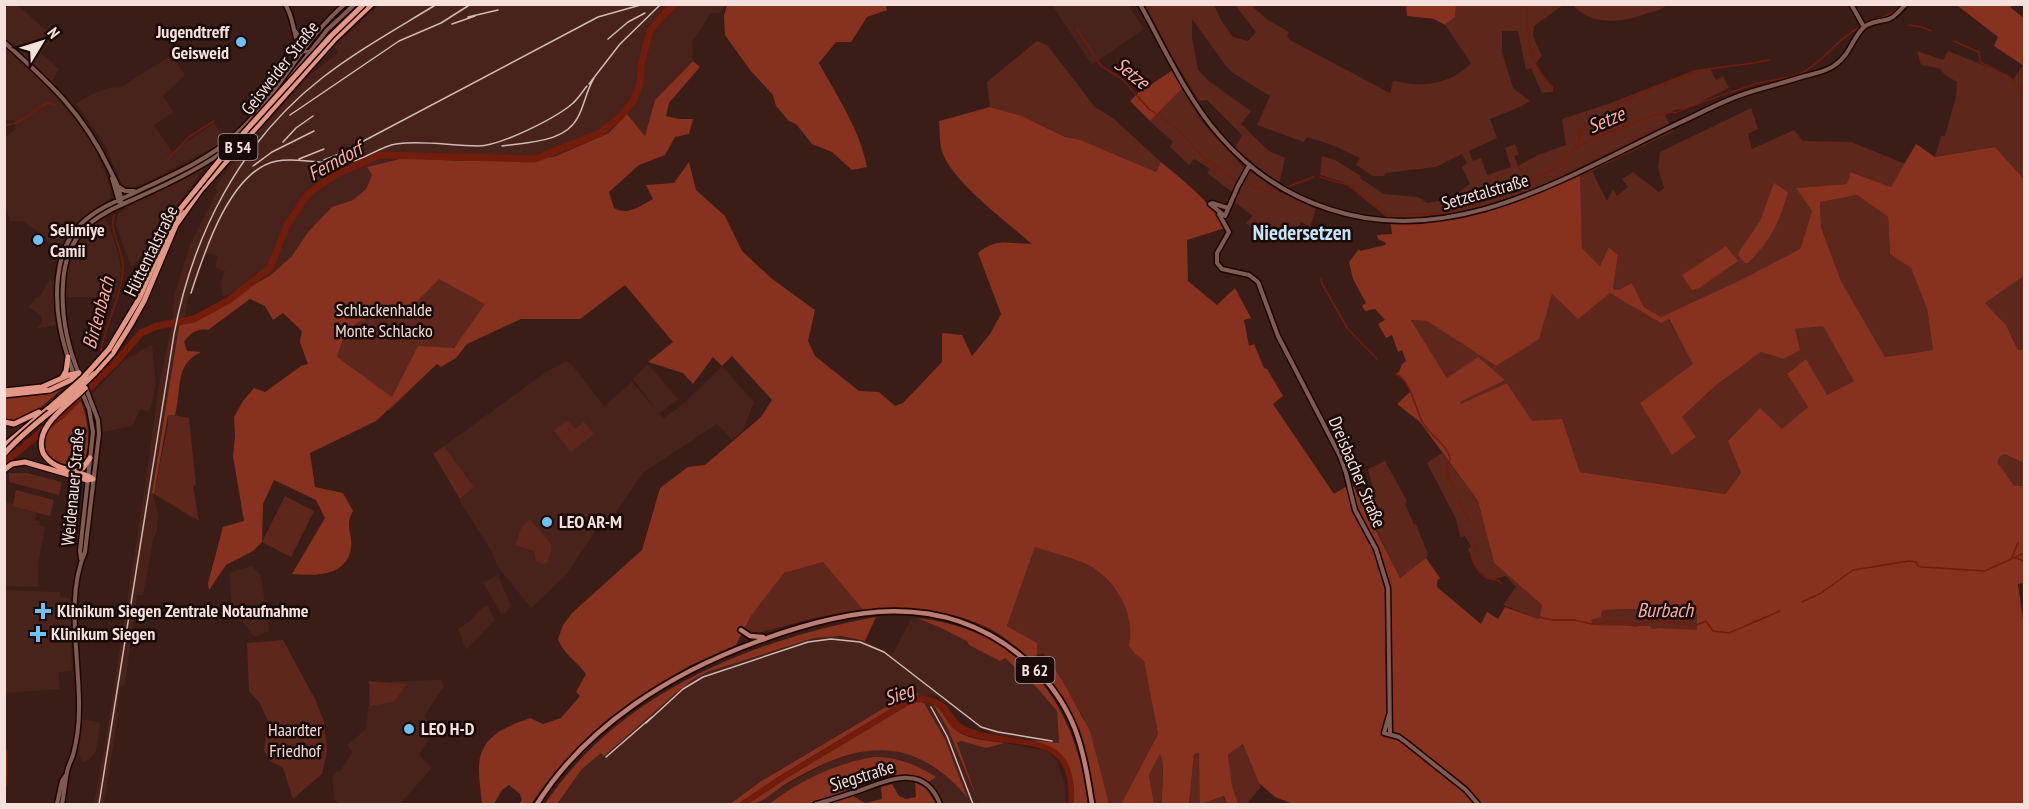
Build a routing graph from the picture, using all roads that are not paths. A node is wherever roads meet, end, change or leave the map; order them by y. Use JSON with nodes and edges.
{"nodes":[{"id":1,"x":285,"y":4,"type":"edge"},
{"id":2,"x":345,"y":4,"type":"edge"},
{"id":3,"x":354,"y":4,"type":"edge"},
{"id":4,"x":364,"y":4,"type":"edge"},
{"id":5,"x":372,"y":4,"type":"edge"},
{"id":6,"x":1140,"y":4,"type":"edge"},
{"id":7,"x":1851,"y":4,"type":"edge"},
{"id":8,"x":1906,"y":4,"type":"edge"},
{"id":9,"x":333,"y":15,"type":"junction"},
{"id":10,"x":336,"y":20,"type":"junction"},
{"id":11,"x":1864,"y":26,"type":"junction"},
{"id":12,"x":294,"y":29,"type":"junction"},
{"id":13,"x":298,"y":36,"type":"junction"},
{"id":14,"x":313,"y":38,"type":"junction"},
{"id":15,"x":4,"y":42,"type":"edge"},
{"id":16,"x":306,"y":46,"type":"junction"},
{"id":17,"x":302,"y":51,"type":"junction"},
{"id":18,"x":309,"y":52,"type":"junction"},
{"id":19,"x":1250,"y":166,"type":"junction"},
{"id":20,"x":110,"y":169,"type":"junction"},
{"id":21,"x":118,"y":186,"type":"junction"},
{"id":22,"x":137,"y":191,"type":"junction"},
{"id":23,"x":120,"y":199,"type":"junction"},
{"id":24,"x":121,"y":205,"type":"junction"},
{"id":25,"x":1228,"y":208,"type":"junction"},
{"id":26,"x":1220,"y":212,"type":"junction"},
{"id":27,"x":68,"y":357,"type":"junction"},
{"id":28,"x":94,"y":374,"type":"junction"},
{"id":29,"x":76,"y":375,"type":"junction"},
{"id":30,"x":61,"y":380,"type":"junction"},
{"id":31,"x":4,"y":391,"type":"edge"},
{"id":32,"x":4,"y":395,"type":"edge"},
{"id":33,"x":87,"y":399,"type":"junction"},
{"id":34,"x":49,"y":408,"type":"junction"},
{"id":35,"x":7,"y":423,"type":"edge"},
{"id":36,"x":4,"y":446,"type":"edge"},
{"id":37,"x":4,"y":454,"type":"edge"},
{"id":38,"x":90,"y":459,"type":"junction"},
{"id":39,"x":4,"y":470,"type":"edge"},
{"id":40,"x":74,"y":472,"type":"junction"},
{"id":41,"x":89,"y":478,"type":"junction"},
{"id":42,"x":741,"y":630,"type":"dead end"},
{"id":43,"x":769,"y":637,"type":"junction"},
{"id":44,"x":67,"y":774,"type":"junction"},
{"id":45,"x":57,"y":804,"type":"edge"},
{"id":46,"x":62,"y":804,"type":"edge"},
{"id":47,"x":537,"y":804,"type":"edge"},
{"id":48,"x":816,"y":804,"type":"edge"},
{"id":49,"x":940,"y":804,"type":"edge"},
{"id":50,"x":1092,"y":804,"type":"edge"},
{"id":51,"x":1478,"y":804,"type":"edge"}],
"edges":[{"from":1,"to":12,"type":"street"},
{"from":2,"to":9,"type":"street","name":"Geisweider Straße"},
{"from":3,"to":10,"type":"street","name":"Geisweider Straße"},
{"from":4,"to":34,"type":"highway","name":"Hüttentalstraße","number":"B 54","bridge":true},
{"from":5,"to":28,"type":"highway","name":"Hüttentalstraße","number":"B 54","bridge":true},
{"from":6,"to":19,"type":"street","name":"Setzetalstraße"},
{"from":7,"to":11,"type":"street"},
{"from":8,"to":11,"type":"street"},
{"from":9,"to":10,"type":"street","name":"Geisweider Straße"},
{"from":9,"to":14,"type":"street","name":"Geisweider Straße"},
{"from":10,"to":18,"type":"street","name":"Geisweider Straße"},
{"from":11,"to":19,"type":"street","name":"Setzetalstraße"},
{"from":12,"to":13,"type":"street"},
{"from":12,"to":17,"type":"street"},
{"from":13,"to":14,"type":"street"},
{"from":13,"to":16,"type":"street"},
{"from":14,"to":16,"type":"street","name":"Geisweider Straße"},
{"from":15,"to":20,"type":"street"},
{"from":16,"to":17,"type":"street","name":"Geisweider Straße"},
{"from":16,"to":18,"type":"street"},
{"from":17,"to":18,"type":"street"},
{"from":17,"to":22,"type":"street","name":"Geisweider Straße"},
{"from":18,"to":24,"type":"street","name":"Geisweider Straße"},
{"from":19,"to":25,"type":"street"},
{"from":20,"to":21,"type":"street"},
{"from":20,"to":23,"type":"street"},
{"from":21,"to":22,"type":"street"},
{"from":21,"to":23,"type":"street"},
{"from":22,"to":23,"type":"street","name":"Geisweider Straße"},
{"from":23,"to":24,"type":"street"},
{"from":23,"to":27,"type":"street","name":"Weidenauer Straße"},
{"from":24,"to":29,"type":"street","name":"Weidenauer Straße"},
{"from":25,"to":26,"type":"street"},
{"from":25,"to":26,"type":"street"},
{"from":26,"to":51,"type":"street","name":"Dreisbacher Straße"},
{"from":27,"to":29,"type":"street","name":"Weidenauer Straße"},
{"from":27,"to":30,"type":"highway"},
{"from":28,"to":37,"type":"highway","name":"Hüttentalstraße","number":"B 54","bridge":true},
{"from":28,"to":40,"type":"highway","bridge":true},
{"from":29,"to":30,"type":"highway"},
{"from":29,"to":32,"type":"highway"},
{"from":29,"to":33,"type":"street","name":"Weidenauer Straße","bridge":true},
{"from":30,"to":31,"type":"highway"},
{"from":33,"to":38,"type":"street","name":"Weidenauer Straße"},
{"from":33,"to":41,"type":"street","name":"Weidenauer Straße"},
{"from":34,"to":35,"type":"highway"},
{"from":34,"to":36,"type":"highway","name":"Hüttentalstraße","number":"B 54","bridge":true},
{"from":38,"to":40,"type":"highway"},
{"from":38,"to":41,"type":"street","name":"Weidenauer Straße"},
{"from":39,"to":41,"type":"highway"},
{"from":40,"to":41,"type":"highway"},
{"from":41,"to":44,"type":"street","name":"Weidenauer Straße"},
{"from":42,"to":43,"type":"main road"},
{"from":43,"to":47,"type":"main road","number":"B 62"},
{"from":43,"to":50,"type":"main road","number":"B 62"},
{"from":44,"to":45,"type":"street","name":"Weidenauer Straße"},
{"from":44,"to":46,"type":"street","name":"Weidenauer Straße"},
{"from":48,"to":49,"type":"street","name":"Siegstraße"}]}
